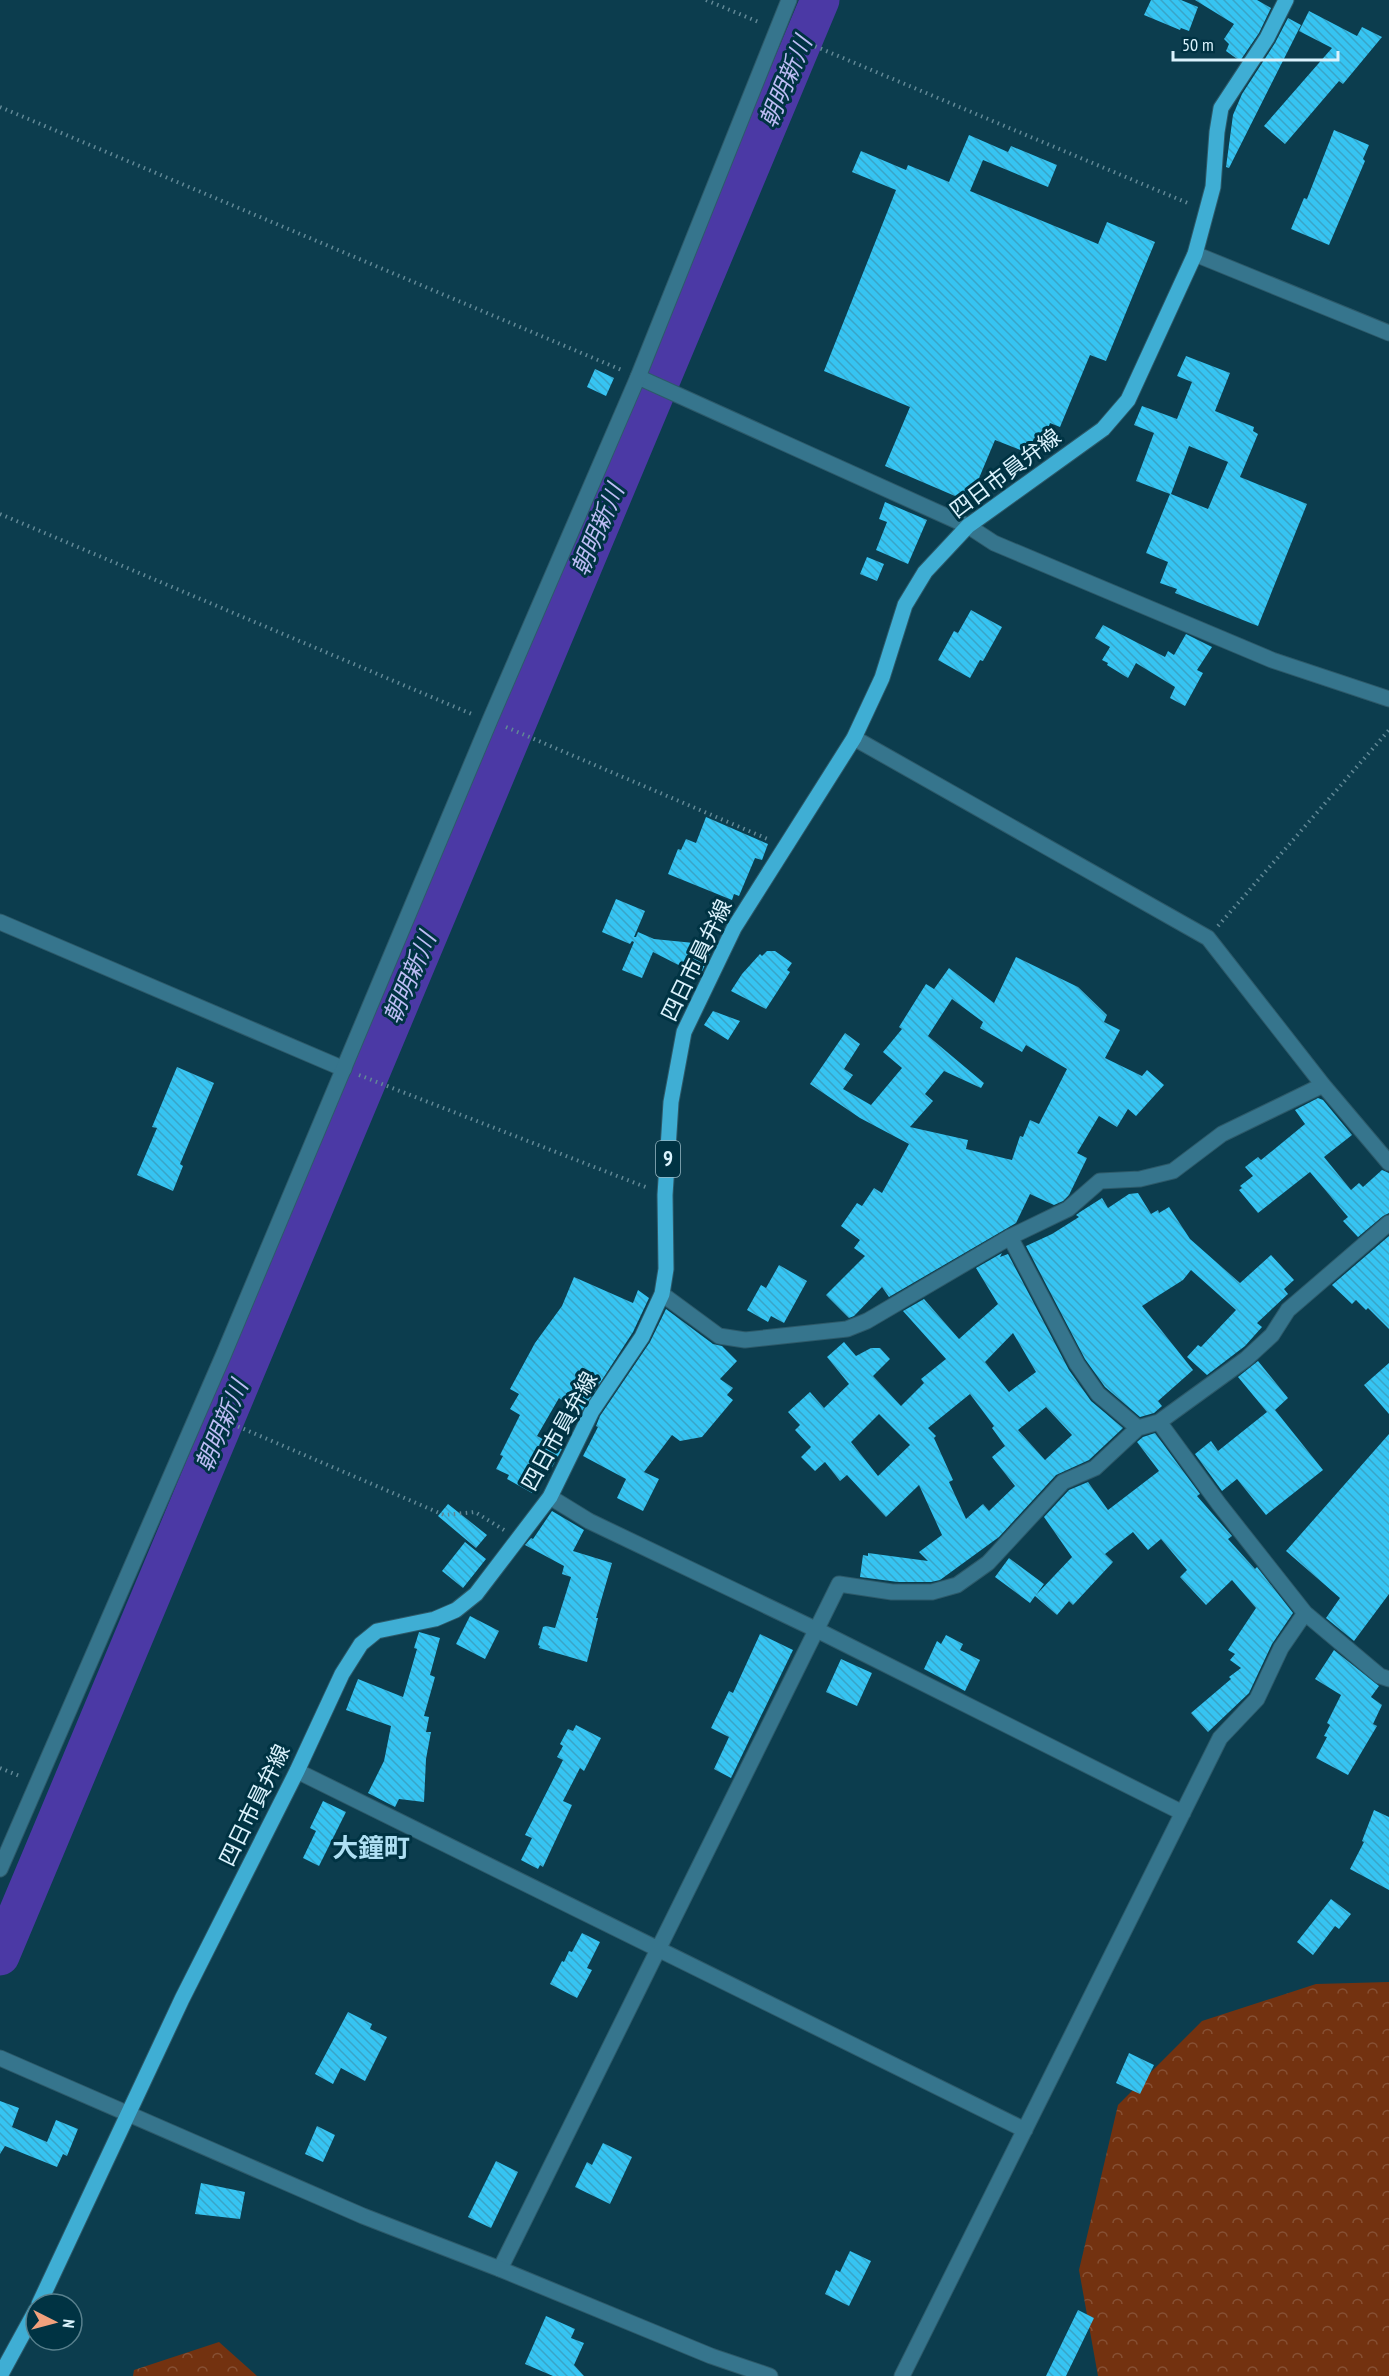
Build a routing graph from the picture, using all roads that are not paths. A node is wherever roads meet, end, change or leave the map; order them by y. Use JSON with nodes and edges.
{"nodes":[{"id":1,"x":789,"y":0,"type":"edge"},
{"id":2,"x":1286,"y":0,"type":"edge"},
{"id":3,"x":1195,"y":254,"type":"junction"},
{"id":4,"x":1389,"y":333,"type":"edge"},
{"id":5,"x":642,"y":380,"type":"junction"},
{"id":6,"x":968,"y":526,"type":"junction"},
{"id":7,"x":1389,"y":699,"type":"edge"},
{"id":8,"x":854,"y":738,"type":"junction"},
{"id":9,"x":0,"y":922,"type":"edge"},
{"id":10,"x":344,"y":1069,"type":"junction"},
{"id":11,"x":1323,"y":1085,"type":"junction"},
{"id":12,"x":1389,"y":1163,"type":"edge"},
{"id":13,"x":1389,"y":1223,"type":"edge"},
{"id":14,"x":1010,"y":1238,"type":"junction"},
{"id":15,"x":662,"y":1294,"type":"junction"},
{"id":16,"x":1159,"y":1422,"type":"junction"},
{"id":17,"x":1138,"y":1428,"type":"junction"},
{"id":18,"x":550,"y":1497,"type":"junction"},
{"id":19,"x":1305,"y":1613,"type":"junction"},
{"id":20,"x":817,"y":1630,"type":"junction"},
{"id":21,"x":1389,"y":1679,"type":"edge"},
{"id":22,"x":297,"y":1771,"type":"junction"},
{"id":23,"x":1183,"y":1813,"type":"junction"},
{"id":24,"x":0,"y":1869,"type":"edge"},
{"id":25,"x":660,"y":1950,"type":"junction"},
{"id":26,"x":0,"y":2058,"type":"edge"},
{"id":27,"x":128,"y":2114,"type":"junction"},
{"id":28,"x":1025,"y":2130,"type":"junction"},
{"id":29,"x":500,"y":2269,"type":"junction"},
{"id":30,"x":45,"y":2292,"type":"edge"},
{"id":31,"x":24,"y":2332,"type":"edge"},
{"id":32,"x":0,"y":2376,"type":"edge"},
{"id":33,"x":770,"y":2376,"type":"edge"},
{"id":34,"x":902,"y":2376,"type":"edge"}],
"edges":[{"from":1,"to":5,"type":"street"},
{"from":2,"to":3,"type":"main road","name":"四日市員弁線","number":"9"},
{"from":3,"to":4,"type":"street"},
{"from":3,"to":6,"type":"main road","name":"四日市員弁線","number":"9"},
{"from":5,"to":6,"type":"street"},
{"from":5,"to":10,"type":"street"},
{"from":6,"to":7,"type":"street"},
{"from":6,"to":8,"type":"main road","name":"四日市員弁線","number":"9"},
{"from":8,"to":11,"type":"street"},
{"from":8,"to":15,"type":"main road","name":"四日市員弁線","number":"9"},
{"from":9,"to":10,"type":"street"},
{"from":10,"to":24,"type":"street"},
{"from":11,"to":12,"type":"street"},
{"from":11,"to":14,"type":"street"},
{"from":13,"to":16,"type":"street"},
{"from":14,"to":15,"type":"street"},
{"from":14,"to":17,"type":"street"},
{"from":15,"to":18,"type":"main road","name":"四日市員弁線","number":"9"},
{"from":16,"to":17,"type":"street"},
{"from":16,"to":19,"type":"street"},
{"from":17,"to":20,"type":"street"},
{"from":18,"to":20,"type":"street"},
{"from":18,"to":22,"type":"main road","name":"四日市員弁線","number":"9"},
{"from":19,"to":21,"type":"street"},
{"from":19,"to":23,"type":"street"},
{"from":20,"to":23,"type":"street"},
{"from":20,"to":25,"type":"street"},
{"from":22,"to":25,"type":"street"},
{"from":22,"to":27,"type":"main road","name":"四日市員弁線","number":"9"},
{"from":23,"to":28,"type":"street"},
{"from":25,"to":28,"type":"street"},
{"from":25,"to":29,"type":"street"},
{"from":26,"to":27,"type":"street"},
{"from":27,"to":29,"type":"street"},
{"from":27,"to":30,"type":"main road","name":"四日市員弁線","number":"9"},
{"from":28,"to":34,"type":"street"},
{"from":29,"to":33,"type":"street"},
{"from":31,"to":32,"type":"main road"}]}
